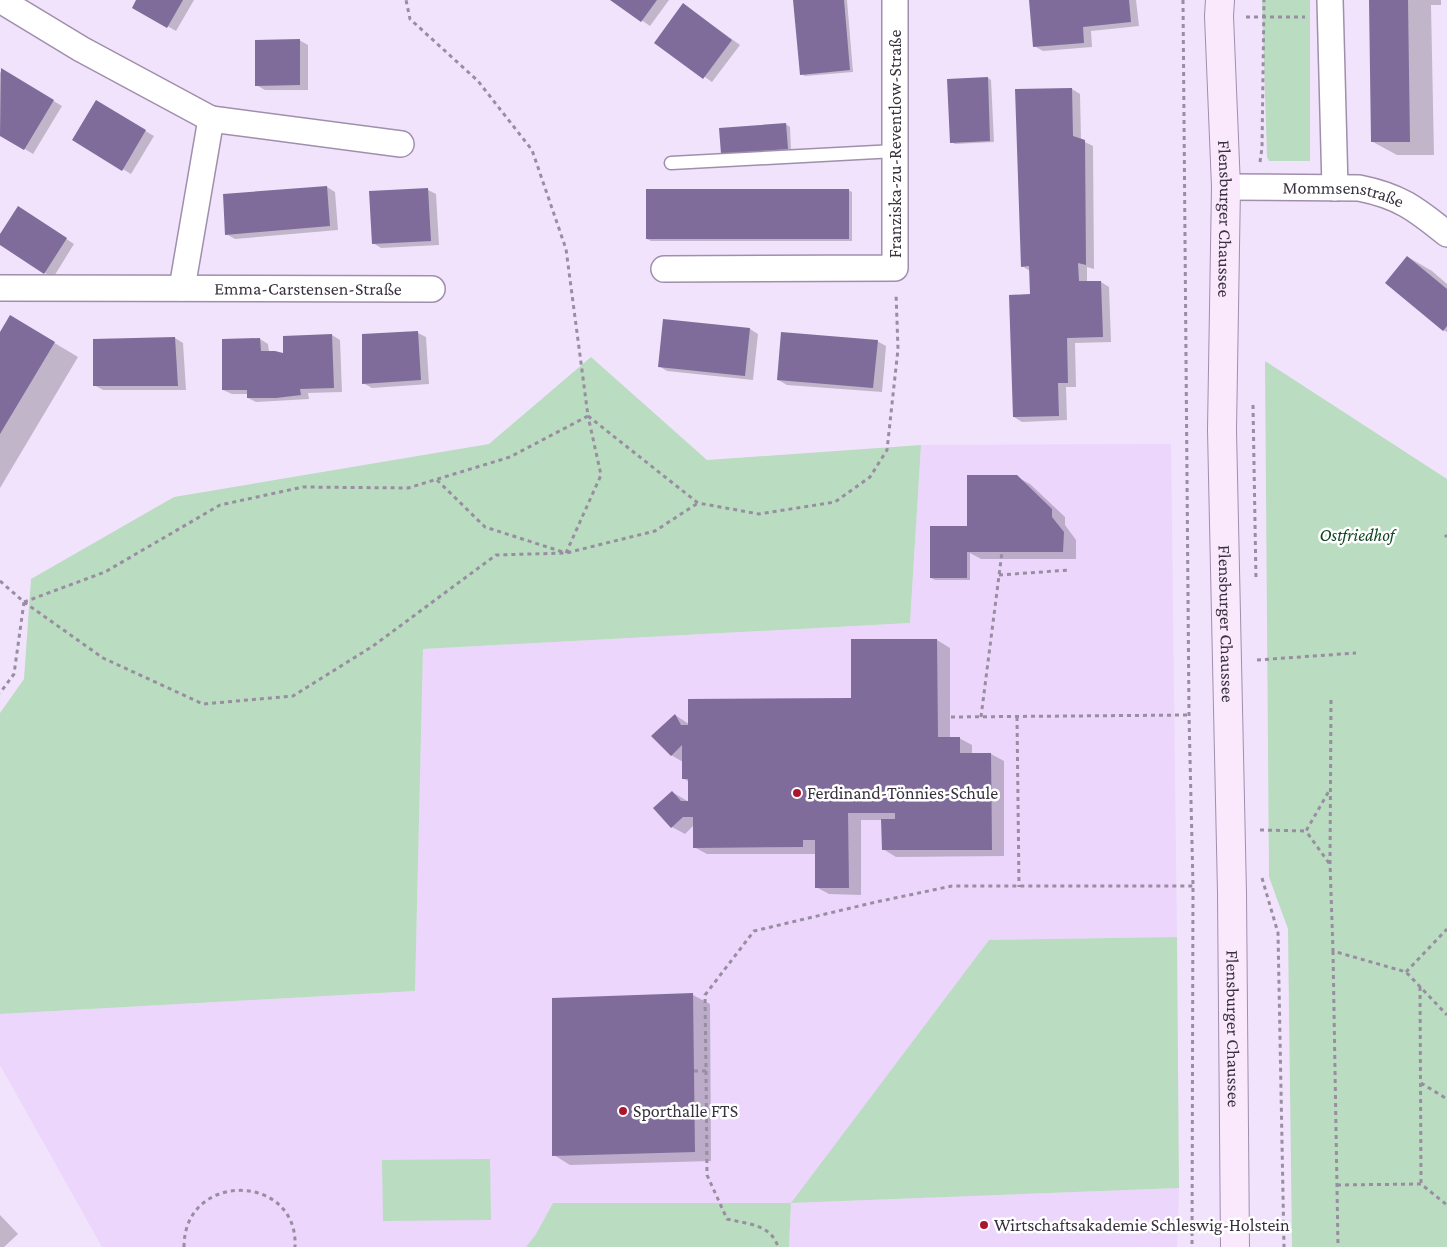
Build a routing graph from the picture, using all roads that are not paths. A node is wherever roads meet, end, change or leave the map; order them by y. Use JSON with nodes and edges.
{"nodes":[{"id":1,"x":0,"y":0,"type":"edge"},
{"id":2,"x":895,"y":0,"type":"edge"},
{"id":3,"x":1220,"y":8,"type":"edge"},
{"id":4,"x":1331,"y":8,"type":"edge"},
{"id":5,"x":211,"y":119,"type":"junction"},
{"id":6,"x":401,"y":144,"type":"dead end"},
{"id":7,"x":894,"y":151,"type":"junction"},
{"id":8,"x":671,"y":163,"type":"dead end"},
{"id":9,"x":1226,"y":188,"type":"junction"},
{"id":10,"x":1335,"y":188,"type":"junction"},
{"id":11,"x":1447,"y":234,"type":"edge"},
{"id":12,"x":664,"y":269,"type":"dead end"},
{"id":13,"x":0,"y":288,"type":"edge"},
{"id":14,"x":182,"y":288,"type":"junction"},
{"id":15,"x":432,"y":289,"type":"dead end"},
{"id":16,"x":1235,"y":1247,"type":"edge"}],
"edges":[{"from":1,"to":5,"type":"street"},
{"from":2,"to":7,"type":"street","name":"Franziska-zu-Reventlow-Straße"},
{"from":3,"to":9,"type":"main road","name":"Flensburger Chaussee"},
{"from":4,"to":10,"type":"street"},
{"from":5,"to":6,"type":"street"},
{"from":5,"to":14,"type":"street"},
{"from":7,"to":8,"type":"lane"},
{"from":7,"to":12,"type":"street","name":"Franziska-zu-Reventlow-Straße"},
{"from":9,"to":10,"type":"street","name":"Mommsenstraße"},
{"from":9,"to":16,"type":"main road","name":"Flensburger Chaussee"},
{"from":10,"to":11,"type":"street","name":"Mommsenstraße"},
{"from":13,"to":14,"type":"street","name":"Emma-Carstensen-Straße"},
{"from":14,"to":15,"type":"street","name":"Emma-Carstensen-Straße"}]}
